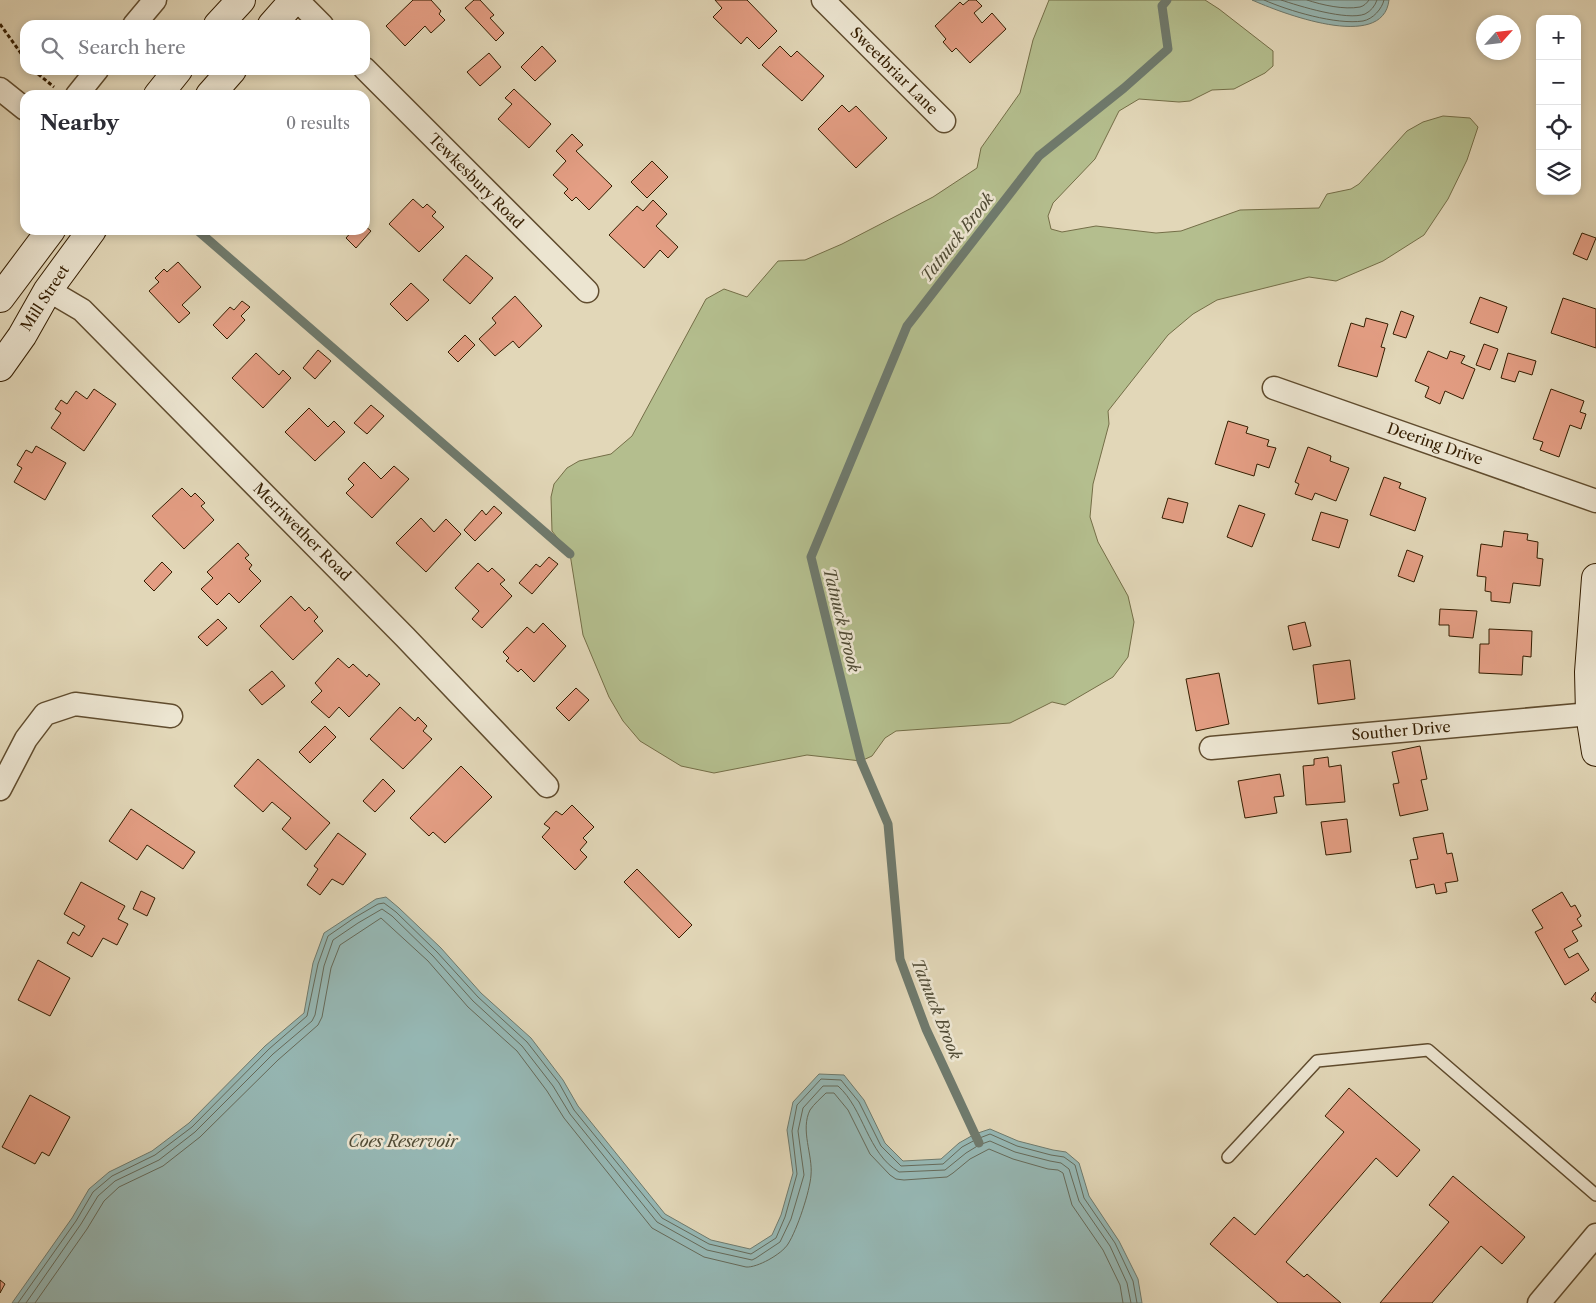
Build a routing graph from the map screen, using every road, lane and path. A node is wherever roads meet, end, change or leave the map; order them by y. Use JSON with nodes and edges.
{"nodes":[{"id":1,"x":154,"y":0,"type":"edge"},
{"id":2,"x":241,"y":0,"type":"edge"},
{"id":3,"x":295,"y":0,"type":"edge"},
{"id":4,"x":823,"y":0,"type":"edge"},
{"id":5,"x":138,"y":20,"type":"edge"},
{"id":6,"x":223,"y":20,"type":"edge"},
{"id":7,"x":277,"y":20,"type":"edge"},
{"id":8,"x":317,"y":20,"type":"edge"},
{"id":9,"x":0,"y":24,"type":"edge"},
{"id":10,"x":20,"y":52,"type":"edge"},
{"id":11,"x":370,"y":74,"type":"edge"},
{"id":12,"x":40,"y":75,"type":"edge"},
{"id":13,"x":91,"y":75,"type":"edge"},
{"id":14,"x":174,"y":75,"type":"edge"},
{"id":15,"x":228,"y":75,"type":"edge"},
{"id":16,"x":0,"y":89,"type":"edge"},
{"id":17,"x":63,"y":90,"type":"edge"},
{"id":18,"x":74,"y":90,"type":"edge"},
{"id":19,"x":162,"y":90,"type":"edge"},
{"id":20,"x":214,"y":90,"type":"edge"},
{"id":21,"x":20,"y":105,"type":"edge"},
{"id":22,"x":944,"y":121,"type":"dead end"},
{"id":23,"x":47,"y":235,"type":"edge"},
{"id":24,"x":88,"y":235,"type":"edge"},
{"id":25,"x":48,"y":290,"type":"junction"},
{"id":26,"x":587,"y":292,"type":"dead end"},
{"id":27,"x":0,"y":298,"type":"edge"},
{"id":28,"x":0,"y":367,"type":"edge"},
{"id":29,"x":1274,"y":388,"type":"dead end"},
{"id":30,"x":1596,"y":501,"type":"edge"},
{"id":31,"x":1596,"y":578,"type":"edge"},
{"id":32,"x":1592,"y":669,"type":"edge"},
{"id":33,"x":1590,"y":714,"type":"junction"},
{"id":34,"x":171,"y":716,"type":"dead end"},
{"id":35,"x":1211,"y":748,"type":"dead end"},
{"id":36,"x":1596,"y":752,"type":"edge"},
{"id":37,"x":547,"y":786,"type":"dead end"},
{"id":38,"x":0,"y":790,"type":"edge"},
{"id":39,"x":1228,"y":1157,"type":"dead end"},
{"id":40,"x":1596,"y":1195,"type":"edge"},
{"id":41,"x":1596,"y":1235,"type":"edge"},
{"id":42,"x":1539,"y":1303,"type":"edge"}],
"edges":[{"from":1,"to":5,"type":"street"},
{"from":2,"to":6,"type":"main road"},
{"from":3,"to":7,"type":"main road"},
{"from":3,"to":8,"type":"street"},
{"from":4,"to":22,"type":"street","name":"Sweetbriar Lane"},
{"from":9,"to":10,"type":"path"},
{"from":11,"to":26,"type":"street","name":"Tewkesbury Road"},
{"from":12,"to":17,"type":"path"},
{"from":13,"to":18,"type":"street"},
{"from":14,"to":19,"type":"main road"},
{"from":15,"to":20,"type":"main road"},
{"from":16,"to":21,"type":"street"},
{"from":23,"to":27,"type":"main road"},
{"from":24,"to":25,"type":"main road","name":"Mill Street"},
{"from":25,"to":28,"type":"main road","name":"Mill Street"},
{"from":25,"to":37,"type":"street","name":"Merriwether Road"},
{"from":29,"to":30,"type":"street","name":"Deering Drive"},
{"from":31,"to":32,"type":"main road"},
{"from":32,"to":33,"type":"main road"},
{"from":33,"to":35,"type":"street","name":"Souther Drive"},
{"from":33,"to":36,"type":"main road"},
{"from":34,"to":38,"type":"street"},
{"from":39,"to":40,"type":"lane"},
{"from":41,"to":42,"type":"street"}]}
